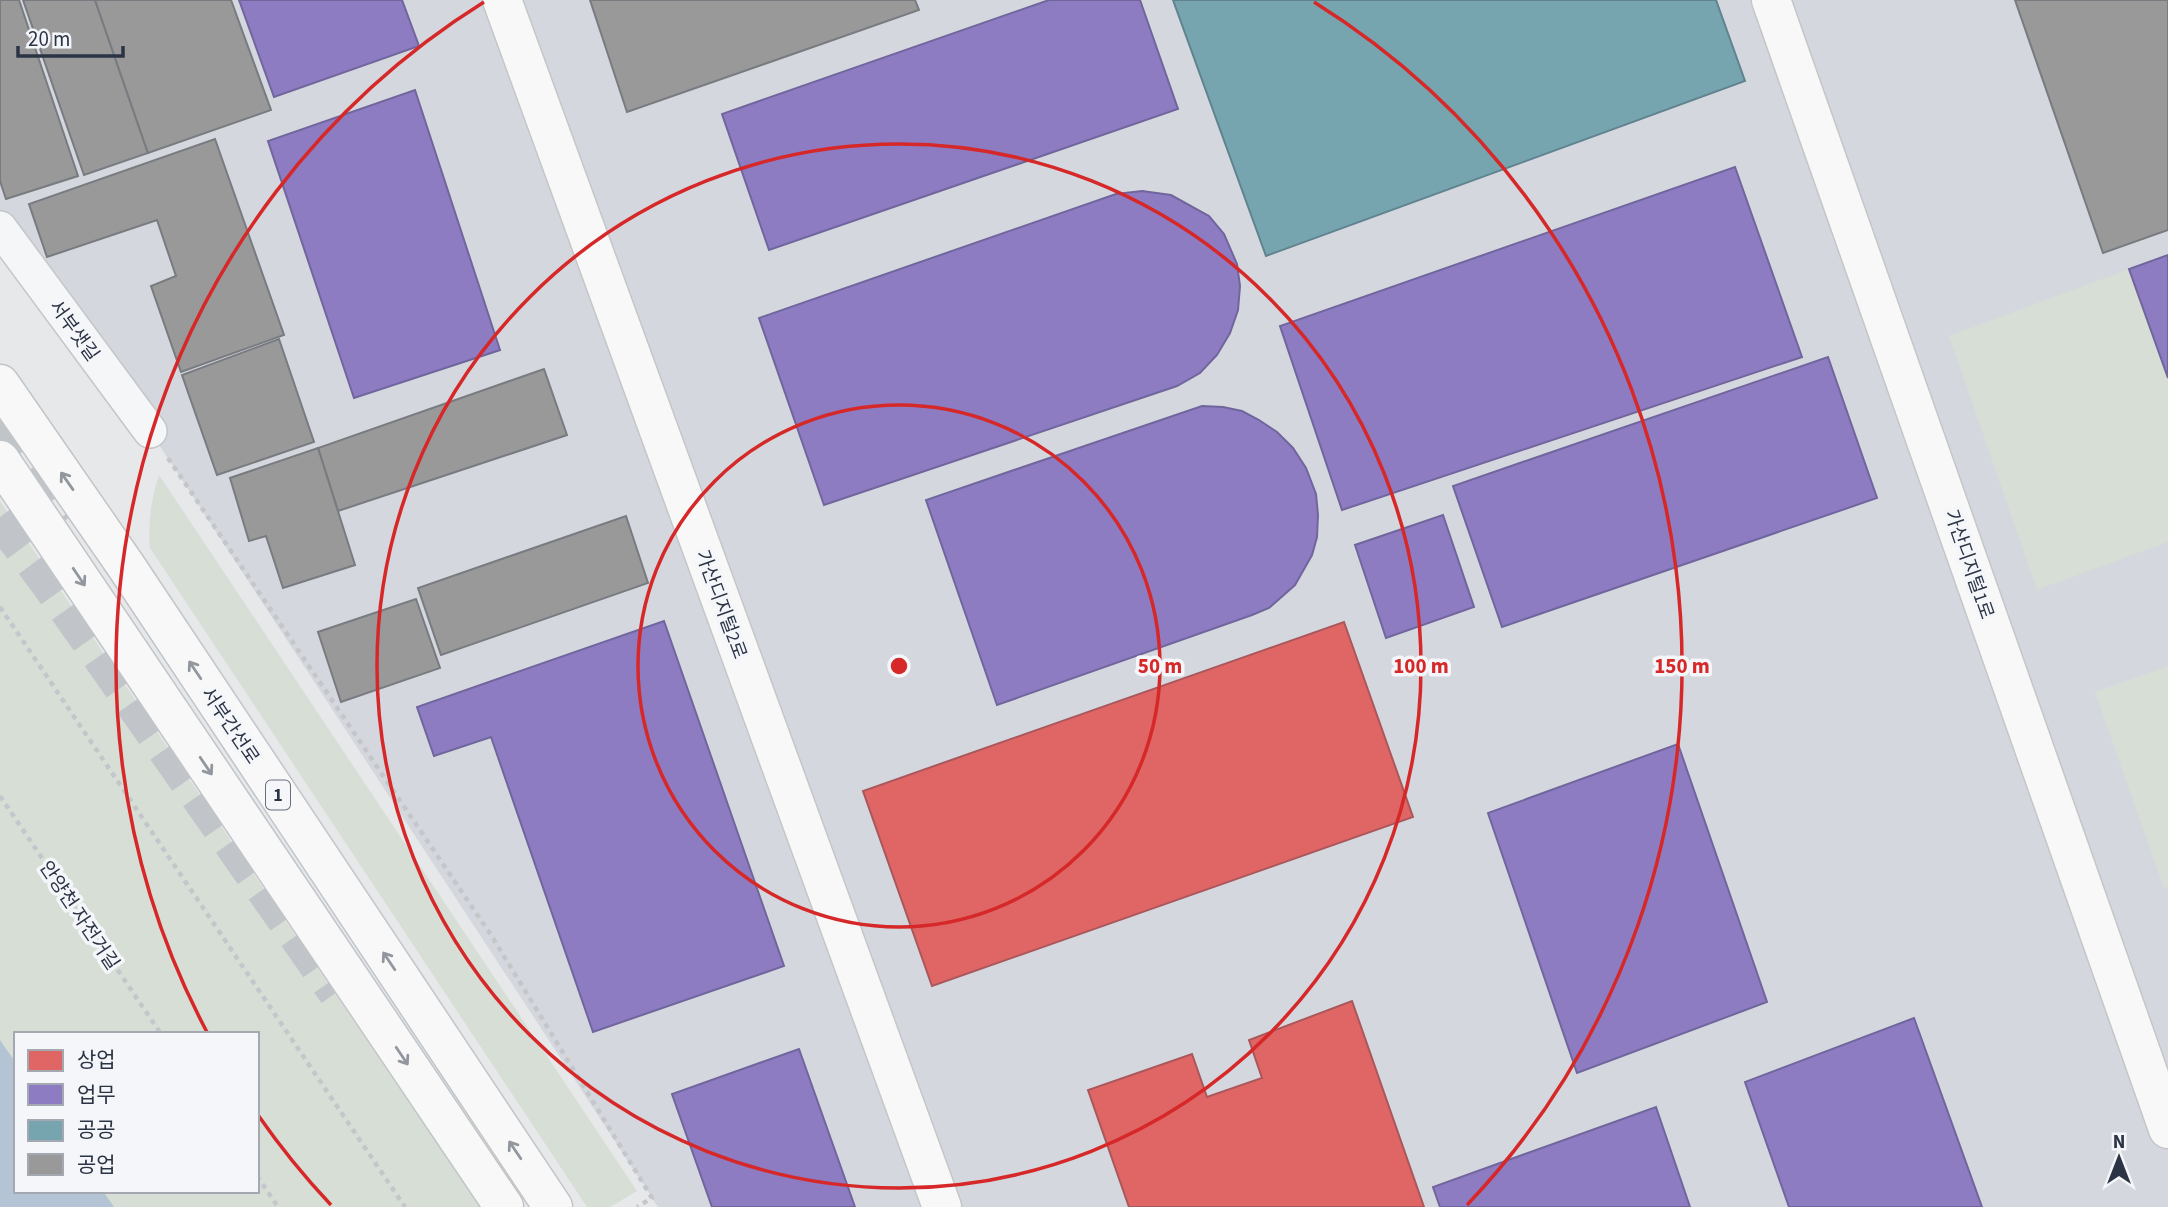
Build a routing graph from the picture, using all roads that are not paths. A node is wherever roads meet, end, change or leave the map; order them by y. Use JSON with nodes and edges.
{"nodes":[{"id":1,"x":502,"y":0,"type":"edge"},
{"id":2,"x":1772,"y":0,"type":"edge"},
{"id":3,"x":0,"y":228,"type":"edge"},
{"id":4,"x":0,"y":384,"type":"edge"},
{"id":5,"x":150,"y":431,"type":"road end"},
{"id":6,"x":0,"y":460,"type":"edge"},
{"id":7,"x":2168,"y":1129,"type":"edge"},
{"id":8,"x":504,"y":1207,"type":"edge"},
{"id":9,"x":553,"y":1207,"type":"edge"},
{"id":10,"x":942,"y":1207,"type":"edge"}],
"edges":[{"from":1,"to":10,"type":"street","name":"가산디지털2로"},
{"from":2,"to":7,"type":"street","name":"가산디지털1로"},
{"from":3,"to":5,"type":"street","name":"서부샛길"},
{"from":9,"to":4,"type":"street","name":"서부간선로","number":"1","one_way":true},
{"from":6,"to":8,"type":"street","number":"1","one_way":true}]}
